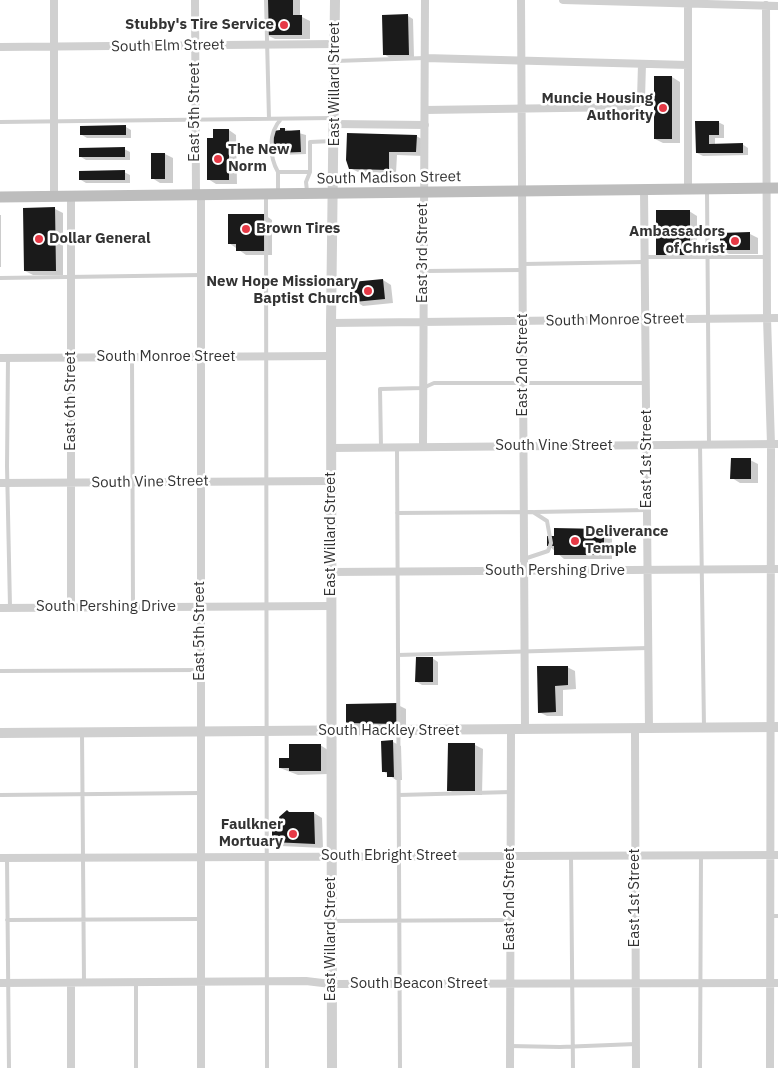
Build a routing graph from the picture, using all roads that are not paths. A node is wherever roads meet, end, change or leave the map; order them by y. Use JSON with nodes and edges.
{"nodes":[{"id":1,"x":54,"y":0,"type":"edge"},
{"id":2,"x":195,"y":0,"type":"edge"},
{"id":3,"x":266,"y":0,"type":"edge"},
{"id":4,"x":335,"y":0,"type":"edge"},
{"id":5,"x":425,"y":0,"type":"edge"},
{"id":6,"x":521,"y":0,"type":"edge"},
{"id":7,"x":563,"y":0,"type":"edge"},
{"id":8,"x":626,"y":1,"type":"edge"},
{"id":9,"x":688,"y":4,"type":"junction"},
{"id":10,"x":766,"y":5,"type":"junction"},
{"id":11,"x":778,"y":6,"type":"edge"},
{"id":12,"x":266,"y":44,"type":"junction"},
{"id":13,"x":335,"y":44,"type":"junction"},
{"id":14,"x":195,"y":45,"type":"junction"},
{"id":15,"x":0,"y":47,"type":"edge"},
{"id":16,"x":54,"y":47,"type":"junction"},
{"id":17,"x":425,"y":58,"type":"junction"},
{"id":18,"x":335,"y":61,"type":"junction"},
{"id":19,"x":521,"y":61,"type":"junction"},
{"id":20,"x":642,"y":64,"type":"junction"},
{"id":21,"x":688,"y":64,"type":"junction"},
{"id":22,"x":521,"y":108,"type":"junction"},
{"id":23,"x":425,"y":110,"type":"junction"},
{"id":24,"x":269,"y":119,"type":"junction"},
{"id":25,"x":281,"y":119,"type":"junction"},
{"id":26,"x":195,"y":120,"type":"junction"},
{"id":27,"x":335,"y":121,"type":"junction"},
{"id":28,"x":0,"y":122,"type":"edge"},
{"id":29,"x":54,"y":122,"type":"junction"},
{"id":30,"x":425,"y":125,"type":"junction"},
{"id":31,"x":335,"y":141,"type":"junction"},
{"id":32,"x":278,"y":172,"type":"junction"},
{"id":33,"x":310,"y":172,"type":"junction"},
{"id":34,"x":772,"y":188,"type":"edge"},
{"id":35,"x":688,"y":189,"type":"junction"},
{"id":36,"x":707,"y":189,"type":"junction"},
{"id":37,"x":644,"y":190,"type":"junction"},
{"id":38,"x":521,"y":191,"type":"junction"},
{"id":39,"x":334,"y":192,"type":"junction"},
{"id":40,"x":424,"y":192,"type":"junction"},
{"id":41,"x":198,"y":194,"type":"junction"},
{"id":42,"x":272,"y":194,"type":"junction"},
{"id":43,"x":307,"y":194,"type":"junction"},
{"id":44,"x":71,"y":195,"type":"junction"},
{"id":45,"x":54,"y":196,"type":"junction"},
{"id":46,"x":0,"y":197,"type":"edge"},
{"id":47,"x":707,"y":257,"type":"junction"},
{"id":48,"x":767,"y":257,"type":"junction"},
{"id":49,"x":646,"y":260,"type":"junction"},
{"id":50,"x":522,"y":267,"type":"junction"},
{"id":51,"x":422,"y":271,"type":"junction"},
{"id":52,"x":201,"y":275,"type":"junction"},
{"id":53,"x":71,"y":277,"type":"junction"},
{"id":54,"x":0,"y":278,"type":"edge"},
{"id":55,"x":767,"y":318,"type":"junction"},
{"id":56,"x":778,"y":318,"type":"edge"},
{"id":57,"x":707,"y":319,"type":"junction"},
{"id":58,"x":646,"y":320,"type":"junction"},
{"id":59,"x":423,"y":322,"type":"junction"},
{"id":60,"x":523,"y":322,"type":"junction"},
{"id":61,"x":331,"y":323,"type":"junction"},
{"id":62,"x":200,"y":356,"type":"junction"},
{"id":63,"x":331,"y":356,"type":"junction"},
{"id":64,"x":72,"y":357,"type":"junction"},
{"id":65,"x":132,"y":357,"type":"junction"},
{"id":66,"x":266,"y":357,"type":"junction"},
{"id":67,"x":4,"y":358,"type":"edge"},
{"id":68,"x":524,"y":382,"type":"junction"},
{"id":69,"x":646,"y":383,"type":"junction"},
{"id":70,"x":423,"y":388,"type":"junction"},
{"id":71,"x":774,"y":444,"type":"edge"},
{"id":72,"x":647,"y":445,"type":"junction"},
{"id":73,"x":700,"y":445,"type":"junction"},
{"id":74,"x":709,"y":445,"type":"junction"},
{"id":75,"x":397,"y":446,"type":"junction"},
{"id":76,"x":423,"y":446,"type":"junction"},
{"id":77,"x":523,"y":446,"type":"junction"},
{"id":78,"x":381,"y":447,"type":"junction"},
{"id":79,"x":331,"y":448,"type":"junction"},
{"id":80,"x":199,"y":481,"type":"junction"},
{"id":81,"x":266,"y":481,"type":"junction"},
{"id":82,"x":331,"y":481,"type":"junction"},
{"id":83,"x":70,"y":482,"type":"junction"},
{"id":84,"x":133,"y":482,"type":"junction"},
{"id":85,"x":4,"y":483,"type":"edge"},
{"id":86,"x":648,"y":510,"type":"junction"},
{"id":87,"x":524,"y":511,"type":"junction"},
{"id":88,"x":534,"y":512,"type":"junction"},
{"id":89,"x":397,"y":513,"type":"junction"},
{"id":90,"x":524,"y":559,"type":"junction"},
{"id":91,"x":774,"y":569,"type":"edge"},
{"id":92,"x":648,"y":570,"type":"junction"},
{"id":93,"x":703,"y":570,"type":"junction"},
{"id":94,"x":524,"y":571,"type":"junction"},
{"id":95,"x":331,"y":572,"type":"junction"},
{"id":96,"x":398,"y":572,"type":"junction"},
{"id":97,"x":200,"y":606,"type":"junction"},
{"id":98,"x":267,"y":606,"type":"junction"},
{"id":99,"x":331,"y":606,"type":"junction"},
{"id":100,"x":10,"y":607,"type":"junction"},
{"id":101,"x":71,"y":607,"type":"junction"},
{"id":102,"x":133,"y":607,"type":"junction"},
{"id":103,"x":0,"y":608,"type":"edge"},
{"id":104,"x":648,"y":648,"type":"junction"},
{"id":105,"x":524,"y":650,"type":"junction"},
{"id":106,"x":398,"y":655,"type":"junction"},
{"id":107,"x":200,"y":670,"type":"junction"},
{"id":108,"x":0,"y":671,"type":"edge"},
{"id":109,"x":704,"y":728,"type":"junction"},
{"id":110,"x":774,"y":728,"type":"edge"},
{"id":111,"x":525,"y":729,"type":"junction"},
{"id":112,"x":635,"y":729,"type":"junction"},
{"id":113,"x":648,"y":729,"type":"junction"},
{"id":114,"x":511,"y":730,"type":"junction"},
{"id":115,"x":331,"y":731,"type":"junction"},
{"id":116,"x":398,"y":731,"type":"junction"},
{"id":117,"x":200,"y":732,"type":"junction"},
{"id":118,"x":267,"y":732,"type":"junction"},
{"id":119,"x":0,"y":733,"type":"edge"},
{"id":120,"x":82,"y":733,"type":"junction"},
{"id":121,"x":511,"y":792,"type":"junction"},
{"id":122,"x":83,"y":793,"type":"junction"},
{"id":123,"x":200,"y":793,"type":"junction"},
{"id":124,"x":0,"y":795,"type":"edge"},
{"id":125,"x":399,"y":795,"type":"junction"},
{"id":126,"x":701,"y":855,"type":"junction"},
{"id":127,"x":774,"y":855,"type":"edge"},
{"id":128,"x":200,"y":856,"type":"junction"},
{"id":129,"x":266,"y":856,"type":"junction"},
{"id":130,"x":510,"y":856,"type":"junction"},
{"id":131,"x":571,"y":856,"type":"junction"},
{"id":132,"x":635,"y":856,"type":"junction"},
{"id":133,"x":84,"y":857,"type":"junction"},
{"id":134,"x":332,"y":857,"type":"junction"},
{"id":135,"x":399,"y":857,"type":"junction"},
{"id":136,"x":4,"y":858,"type":"edge"},
{"id":137,"x":774,"y":916,"type":"edge"},
{"id":138,"x":84,"y":919,"type":"junction"},
{"id":139,"x":200,"y":919,"type":"junction"},
{"id":140,"x":8,"y":920,"type":"junction"},
{"id":141,"x":399,"y":920,"type":"junction"},
{"id":142,"x":510,"y":920,"type":"junction"},
{"id":143,"x":331,"y":921,"type":"junction"},
{"id":144,"x":267,"y":981,"type":"junction"},
{"id":145,"x":136,"y":982,"type":"junction"},
{"id":146,"x":200,"y":982,"type":"junction"},
{"id":147,"x":4,"y":983,"type":"edge"},
{"id":148,"x":70,"y":983,"type":"junction"},
{"id":149,"x":84,"y":983,"type":"junction"},
{"id":150,"x":510,"y":983,"type":"junction"},
{"id":151,"x":573,"y":983,"type":"junction"},
{"id":152,"x":636,"y":983,"type":"junction"},
{"id":153,"x":699,"y":983,"type":"junction"},
{"id":154,"x":774,"y":983,"type":"edge"},
{"id":155,"x":331,"y":984,"type":"junction"},
{"id":156,"x":400,"y":984,"type":"junction"},
{"id":157,"x":636,"y":1044,"type":"junction"},
{"id":158,"x":510,"y":1046,"type":"junction"},
{"id":159,"x":573,"y":1046,"type":"junction"},
{"id":160,"x":9,"y":1068,"type":"edge"},
{"id":161,"x":71,"y":1068,"type":"edge"},
{"id":162,"x":136,"y":1068,"type":"edge"},
{"id":163,"x":201,"y":1068,"type":"edge"},
{"id":164,"x":267,"y":1068,"type":"edge"},
{"id":165,"x":332,"y":1068,"type":"edge"},
{"id":166,"x":400,"y":1068,"type":"edge"},
{"id":167,"x":510,"y":1068,"type":"edge"},
{"id":168,"x":573,"y":1068,"type":"edge"},
{"id":169,"x":636,"y":1068,"type":"edge"},
{"id":170,"x":700,"y":1068,"type":"edge"},
{"id":171,"x":770,"y":1068,"type":"edge"}],
"edges":[{"from":1,"to":16,"type":"street"},
{"from":2,"to":14,"type":"street","name":"East 5th Street"},
{"from":3,"to":12,"type":"lane"},
{"from":4,"to":13,"type":"street","name":"East Willard Street"},
{"from":5,"to":17,"type":"street","name":"East 3rd Street"},
{"from":6,"to":19,"type":"street","name":"East 2nd Street"},
{"from":7,"to":8,"type":"street"},
{"from":8,"to":9,"type":"street"},
{"from":9,"to":10,"type":"street"},
{"from":9,"to":21,"type":"street"},
{"from":10,"to":11,"type":"street"},
{"from":10,"to":34,"type":"street"},
{"from":12,"to":13,"type":"street","name":"South Elm Street"},
{"from":12,"to":14,"type":"street","name":"South Elm Street"},
{"from":12,"to":24,"type":"lane"},
{"from":13,"to":18,"type":"street","name":"East Willard Street"},
{"from":14,"to":16,"type":"street","name":"South Elm Street"},
{"from":14,"to":26,"type":"street","name":"East 5th Street"},
{"from":15,"to":16,"type":"street","name":"South Elm Street"},
{"from":16,"to":29,"type":"street"},
{"from":17,"to":18,"type":"lane"},
{"from":17,"to":19,"type":"street"},
{"from":17,"to":23,"type":"street","name":"East 3rd Street"},
{"from":18,"to":27,"type":"street","name":"East Willard Street"},
{"from":19,"to":20,"type":"street"},
{"from":19,"to":22,"type":"street","name":"East 2nd Street"},
{"from":20,"to":21,"type":"street"},
{"from":20,"to":22,"type":"street"},
{"from":21,"to":35,"type":"street"},
{"from":22,"to":23,"type":"street"},
{"from":22,"to":38,"type":"street","name":"East 2nd Street"},
{"from":23,"to":30,"type":"street","name":"East 3rd Street"},
{"from":24,"to":25,"type":"lane"},
{"from":24,"to":26,"type":"lane"},
{"from":25,"to":27,"type":"lane"},
{"from":25,"to":32,"type":"lane"},
{"from":26,"to":29,"type":"lane"},
{"from":26,"to":41,"type":"street","name":"East 5th Street"},
{"from":27,"to":30,"type":"street"},
{"from":27,"to":31,"type":"street","name":"East Willard Street"},
{"from":28,"to":29,"type":"lane"},
{"from":29,"to":45,"type":"street"},
{"from":30,"to":40,"type":"street","name":"East 3rd Street"},
{"from":31,"to":33,"type":"lane"},
{"from":31,"to":39,"type":"street","name":"East Willard Street"},
{"from":32,"to":33,"type":"lane"},
{"from":32,"to":42,"type":"lane"},
{"from":33,"to":43,"type":"lane"},
{"from":34,"to":36,"type":"main road","name":"South Madison Street"},
{"from":34,"to":48,"type":"street"},
{"from":35,"to":36,"type":"main road","name":"South Madison Street"},
{"from":35,"to":37,"type":"main road","name":"South Madison Street"},
{"from":36,"to":47,"type":"lane"},
{"from":37,"to":38,"type":"main road","name":"South Madison Street"},
{"from":37,"to":49,"type":"street","name":"East 1st Street"},
{"from":38,"to":40,"type":"main road","name":"South Madison Street"},
{"from":38,"to":50,"type":"street","name":"East 2nd Street"},
{"from":39,"to":40,"type":"main road","name":"South Madison Street"},
{"from":39,"to":43,"type":"main road","name":"South Madison Street"},
{"from":39,"to":61,"type":"street","name":"East Willard Street"},
{"from":40,"to":51,"type":"street","name":"East 3rd Street"},
{"from":41,"to":42,"type":"main road","name":"South Madison Street"},
{"from":41,"to":44,"type":"main road","name":"South Madison Street"},
{"from":41,"to":52,"type":"street","name":"East 5th Street"},
{"from":42,"to":43,"type":"main road","name":"South Madison Street"},
{"from":42,"to":66,"type":"lane"},
{"from":44,"to":45,"type":"main road","name":"South Madison Street"},
{"from":44,"to":53,"type":"street","name":"East 6th Street"},
{"from":45,"to":46,"type":"main road","name":"South Madison Street"},
{"from":47,"to":48,"type":"lane"},
{"from":47,"to":49,"type":"lane"},
{"from":47,"to":57,"type":"lane"},
{"from":48,"to":55,"type":"street"},
{"from":49,"to":50,"type":"lane"},
{"from":49,"to":58,"type":"street","name":"East 1st Street"},
{"from":50,"to":51,"type":"lane"},
{"from":50,"to":60,"type":"street","name":"East 2nd Street"},
{"from":51,"to":59,"type":"street","name":"East 3rd Street"},
{"from":52,"to":53,"type":"lane"},
{"from":52,"to":62,"type":"street","name":"East 5th Street"},
{"from":53,"to":54,"type":"lane"},
{"from":53,"to":64,"type":"street","name":"East 6th Street"},
{"from":55,"to":56,"type":"street","name":"South Monroe Street"},
{"from":55,"to":57,"type":"street","name":"South Monroe Street"},
{"from":55,"to":71,"type":"street"},
{"from":57,"to":58,"type":"street","name":"South Monroe Street"},
{"from":57,"to":74,"type":"lane"},
{"from":58,"to":60,"type":"street","name":"South Monroe Street"},
{"from":58,"to":69,"type":"street","name":"East 1st Street"},
{"from":59,"to":60,"type":"street","name":"South Monroe Street"},
{"from":59,"to":61,"type":"street","name":"South Monroe Street"},
{"from":59,"to":70,"type":"street","name":"East 3rd Street"},
{"from":60,"to":68,"type":"street","name":"East 2nd Street"},
{"from":61,"to":63,"type":"street","name":"East Willard Street"},
{"from":62,"to":65,"type":"street","name":"South Monroe Street"},
{"from":62,"to":66,"type":"street","name":"South Monroe Street"},
{"from":62,"to":80,"type":"street","name":"East 5th Street"},
{"from":63,"to":66,"type":"street","name":"South Monroe Street"},
{"from":63,"to":79,"type":"street","name":"East Willard Street"},
{"from":64,"to":65,"type":"street","name":"South Monroe Street"},
{"from":64,"to":67,"type":"street","name":"South Monroe Street"},
{"from":64,"to":83,"type":"street","name":"East 6th Street"},
{"from":65,"to":84,"type":"lane"},
{"from":66,"to":81,"type":"lane"},
{"from":67,"to":85,"type":"lane"},
{"from":68,"to":69,"type":"lane"},
{"from":68,"to":70,"type":"lane"},
{"from":68,"to":77,"type":"street","name":"East 2nd Street"},
{"from":69,"to":72,"type":"street","name":"East 1st Street"},
{"from":70,"to":76,"type":"street","name":"East 3rd Street"},
{"from":70,"to":78,"type":"lane"},
{"from":71,"to":74,"type":"street","name":"South Vine Street"},
{"from":71,"to":91,"type":"street"},
{"from":72,"to":73,"type":"street","name":"South Vine Street"},
{"from":72,"to":77,"type":"street","name":"South Vine Street"},
{"from":72,"to":86,"type":"street","name":"East 1st Street"},
{"from":73,"to":74,"type":"street","name":"South Vine Street"},
{"from":73,"to":93,"type":"lane"},
{"from":75,"to":76,"type":"street","name":"South Vine Street"},
{"from":75,"to":78,"type":"street","name":"South Vine Street"},
{"from":75,"to":89,"type":"lane"},
{"from":76,"to":77,"type":"street","name":"South Vine Street"},
{"from":77,"to":87,"type":"street","name":"East 2nd Street"},
{"from":78,"to":79,"type":"street","name":"South Vine Street"},
{"from":79,"to":82,"type":"street","name":"East Willard Street"},
{"from":80,"to":81,"type":"street","name":"South Vine Street"},
{"from":80,"to":84,"type":"street","name":"South Vine Street"},
{"from":80,"to":97,"type":"street","name":"East 5th Street"},
{"from":81,"to":82,"type":"street","name":"South Vine Street"},
{"from":81,"to":98,"type":"lane"},
{"from":82,"to":95,"type":"street","name":"East Willard Street"},
{"from":83,"to":84,"type":"street","name":"South Vine Street"},
{"from":83,"to":85,"type":"street","name":"South Vine Street"},
{"from":83,"to":101,"type":"street","name":"East 6th Street"},
{"from":84,"to":102,"type":"lane"},
{"from":85,"to":100,"type":"lane"},
{"from":86,"to":88,"type":"lane"},
{"from":86,"to":92,"type":"street","name":"East 1st Street"},
{"from":87,"to":88,"type":"lane"},
{"from":87,"to":89,"type":"lane"},
{"from":87,"to":90,"type":"street","name":"East 2nd Street"},
{"from":88,"to":90,"type":"lane"},
{"from":89,"to":96,"type":"lane"},
{"from":90,"to":94,"type":"street","name":"East 2nd Street"},
{"from":91,"to":93,"type":"street","name":"South Pershing Drive"},
{"from":91,"to":110,"type":"street"},
{"from":92,"to":93,"type":"street","name":"South Pershing Drive"},
{"from":92,"to":94,"type":"street","name":"South Pershing Drive"},
{"from":92,"to":104,"type":"street","name":"East 1st Street"},
{"from":93,"to":109,"type":"lane"},
{"from":94,"to":96,"type":"street","name":"South Pershing Drive"},
{"from":94,"to":105,"type":"street","name":"East 2nd Street"},
{"from":95,"to":96,"type":"street","name":"South Pershing Drive"},
{"from":95,"to":99,"type":"street","name":"East Willard Street"},
{"from":96,"to":106,"type":"lane"},
{"from":97,"to":98,"type":"street","name":"South Pershing Drive"},
{"from":97,"to":102,"type":"street","name":"South Pershing Drive"},
{"from":97,"to":107,"type":"street","name":"East 5th Street"},
{"from":98,"to":99,"type":"street","name":"South Pershing Drive"},
{"from":98,"to":118,"type":"lane"},
{"from":99,"to":115,"type":"street","name":"East Willard Street"},
{"from":100,"to":101,"type":"street","name":"South Pershing Drive"},
{"from":100,"to":103,"type":"street","name":"South Pershing Drive"},
{"from":101,"to":102,"type":"street","name":"South Pershing Drive"},
{"from":104,"to":105,"type":"lane"},
{"from":104,"to":113,"type":"street","name":"East 1st Street"},
{"from":105,"to":106,"type":"lane"},
{"from":105,"to":111,"type":"street","name":"East 2nd Street"},
{"from":106,"to":116,"type":"lane"},
{"from":107,"to":108,"type":"lane"},
{"from":107,"to":117,"type":"street","name":"East 5th Street"},
{"from":109,"to":110,"type":"street","name":"South Hackley Street"},
{"from":109,"to":113,"type":"street","name":"South Hackley Street"},
{"from":110,"to":127,"type":"street"},
{"from":111,"to":112,"type":"street","name":"South Hackley Street"},
{"from":111,"to":114,"type":"street","name":"South Hackley Street"},
{"from":112,"to":113,"type":"street","name":"South Hackley Street"},
{"from":112,"to":132,"type":"street","name":"East 1st Street"},
{"from":114,"to":116,"type":"street","name":"South Hackley Street"},
{"from":114,"to":121,"type":"street","name":"East 2nd Street"},
{"from":115,"to":116,"type":"street","name":"South Hackley Street"},
{"from":115,"to":118,"type":"street","name":"South Hackley Street"},
{"from":115,"to":134,"type":"street","name":"East Willard Street"},
{"from":116,"to":125,"type":"lane"},
{"from":117,"to":118,"type":"street","name":"South Hackley Street"},
{"from":117,"to":120,"type":"street","name":"South Hackley Street"},
{"from":117,"to":123,"type":"street","name":"East 5th Street"},
{"from":118,"to":129,"type":"lane"},
{"from":119,"to":120,"type":"street","name":"South Hackley Street"},
{"from":120,"to":122,"type":"lane"},
{"from":121,"to":125,"type":"lane"},
{"from":121,"to":130,"type":"street","name":"East 2nd Street"},
{"from":122,"to":123,"type":"lane"},
{"from":122,"to":124,"type":"lane"},
{"from":122,"to":133,"type":"lane"},
{"from":123,"to":128,"type":"street","name":"East 5th Street"},
{"from":125,"to":135,"type":"lane"},
{"from":126,"to":127,"type":"street","name":"South Ebright Street"},
{"from":126,"to":132,"type":"street","name":"South Ebright Street"},
{"from":126,"to":153,"type":"lane"},
{"from":127,"to":137,"type":"street"},
{"from":128,"to":129,"type":"street","name":"South Ebright Street"},
{"from":128,"to":133,"type":"street","name":"South Ebright Street"},
{"from":128,"to":139,"type":"street","name":"East 5th Street"},
{"from":129,"to":134,"type":"street","name":"South Ebright Street"},
{"from":129,"to":144,"type":"lane"},
{"from":130,"to":131,"type":"street","name":"South Ebright Street"},
{"from":130,"to":135,"type":"street","name":"South Ebright Street"},
{"from":130,"to":142,"type":"street","name":"East 2nd Street"},
{"from":131,"to":132,"type":"street","name":"South Ebright Street"},
{"from":131,"to":151,"type":"lane"},
{"from":132,"to":152,"type":"street","name":"East 1st Street"},
{"from":133,"to":136,"type":"street","name":"South Ebright Street"},
{"from":133,"to":138,"type":"lane"},
{"from":134,"to":135,"type":"street","name":"South Ebright Street"},
{"from":134,"to":143,"type":"street","name":"East Willard Street"},
{"from":135,"to":141,"type":"lane"},
{"from":136,"to":140,"type":"lane"},
{"from":137,"to":154,"type":"street"},
{"from":138,"to":139,"type":"lane"},
{"from":138,"to":140,"type":"lane"},
{"from":138,"to":149,"type":"lane"},
{"from":139,"to":146,"type":"street","name":"East 5th Street"},
{"from":140,"to":147,"type":"lane"},
{"from":141,"to":142,"type":"lane"},
{"from":141,"to":143,"type":"lane"},
{"from":141,"to":156,"type":"lane"},
{"from":142,"to":150,"type":"street","name":"East 2nd Street"},
{"from":143,"to":155,"type":"street","name":"East Willard Street"},
{"from":144,"to":146,"type":"street","name":"South Beacon Street"},
{"from":144,"to":155,"type":"street","name":"South Beacon Street"},
{"from":144,"to":164,"type":"lane"},
{"from":145,"to":146,"type":"street","name":"South Beacon Street"},
{"from":145,"to":149,"type":"street","name":"South Beacon Street"},
{"from":145,"to":162,"type":"lane"},
{"from":146,"to":163,"type":"street","name":"East 5th Street"},
{"from":147,"to":148,"type":"street","name":"South Beacon Street"},
{"from":147,"to":160,"type":"lane"},
{"from":148,"to":149,"type":"street","name":"South Beacon Street"},
{"from":148,"to":161,"type":"street"},
{"from":150,"to":151,"type":"street","name":"South Beacon Street"},
{"from":150,"to":156,"type":"street","name":"South Beacon Street"},
{"from":150,"to":158,"type":"street","name":"East 2nd Street"},
{"from":151,"to":152,"type":"street","name":"South Beacon Street"},
{"from":151,"to":159,"type":"lane"},
{"from":152,"to":153,"type":"street","name":"South Beacon Street"},
{"from":152,"to":157,"type":"street","name":"East 1st Street"},
{"from":153,"to":154,"type":"street","name":"South Beacon Street"},
{"from":153,"to":170,"type":"lane"},
{"from":154,"to":171,"type":"street"},
{"from":155,"to":156,"type":"street","name":"South Beacon Street"},
{"from":155,"to":165,"type":"street","name":"East Willard Street"},
{"from":156,"to":166,"type":"lane"},
{"from":157,"to":159,"type":"lane"},
{"from":157,"to":169,"type":"street","name":"East 1st Street"},
{"from":158,"to":159,"type":"lane"},
{"from":158,"to":167,"type":"street","name":"East 2nd Street"},
{"from":159,"to":168,"type":"lane"}]}
